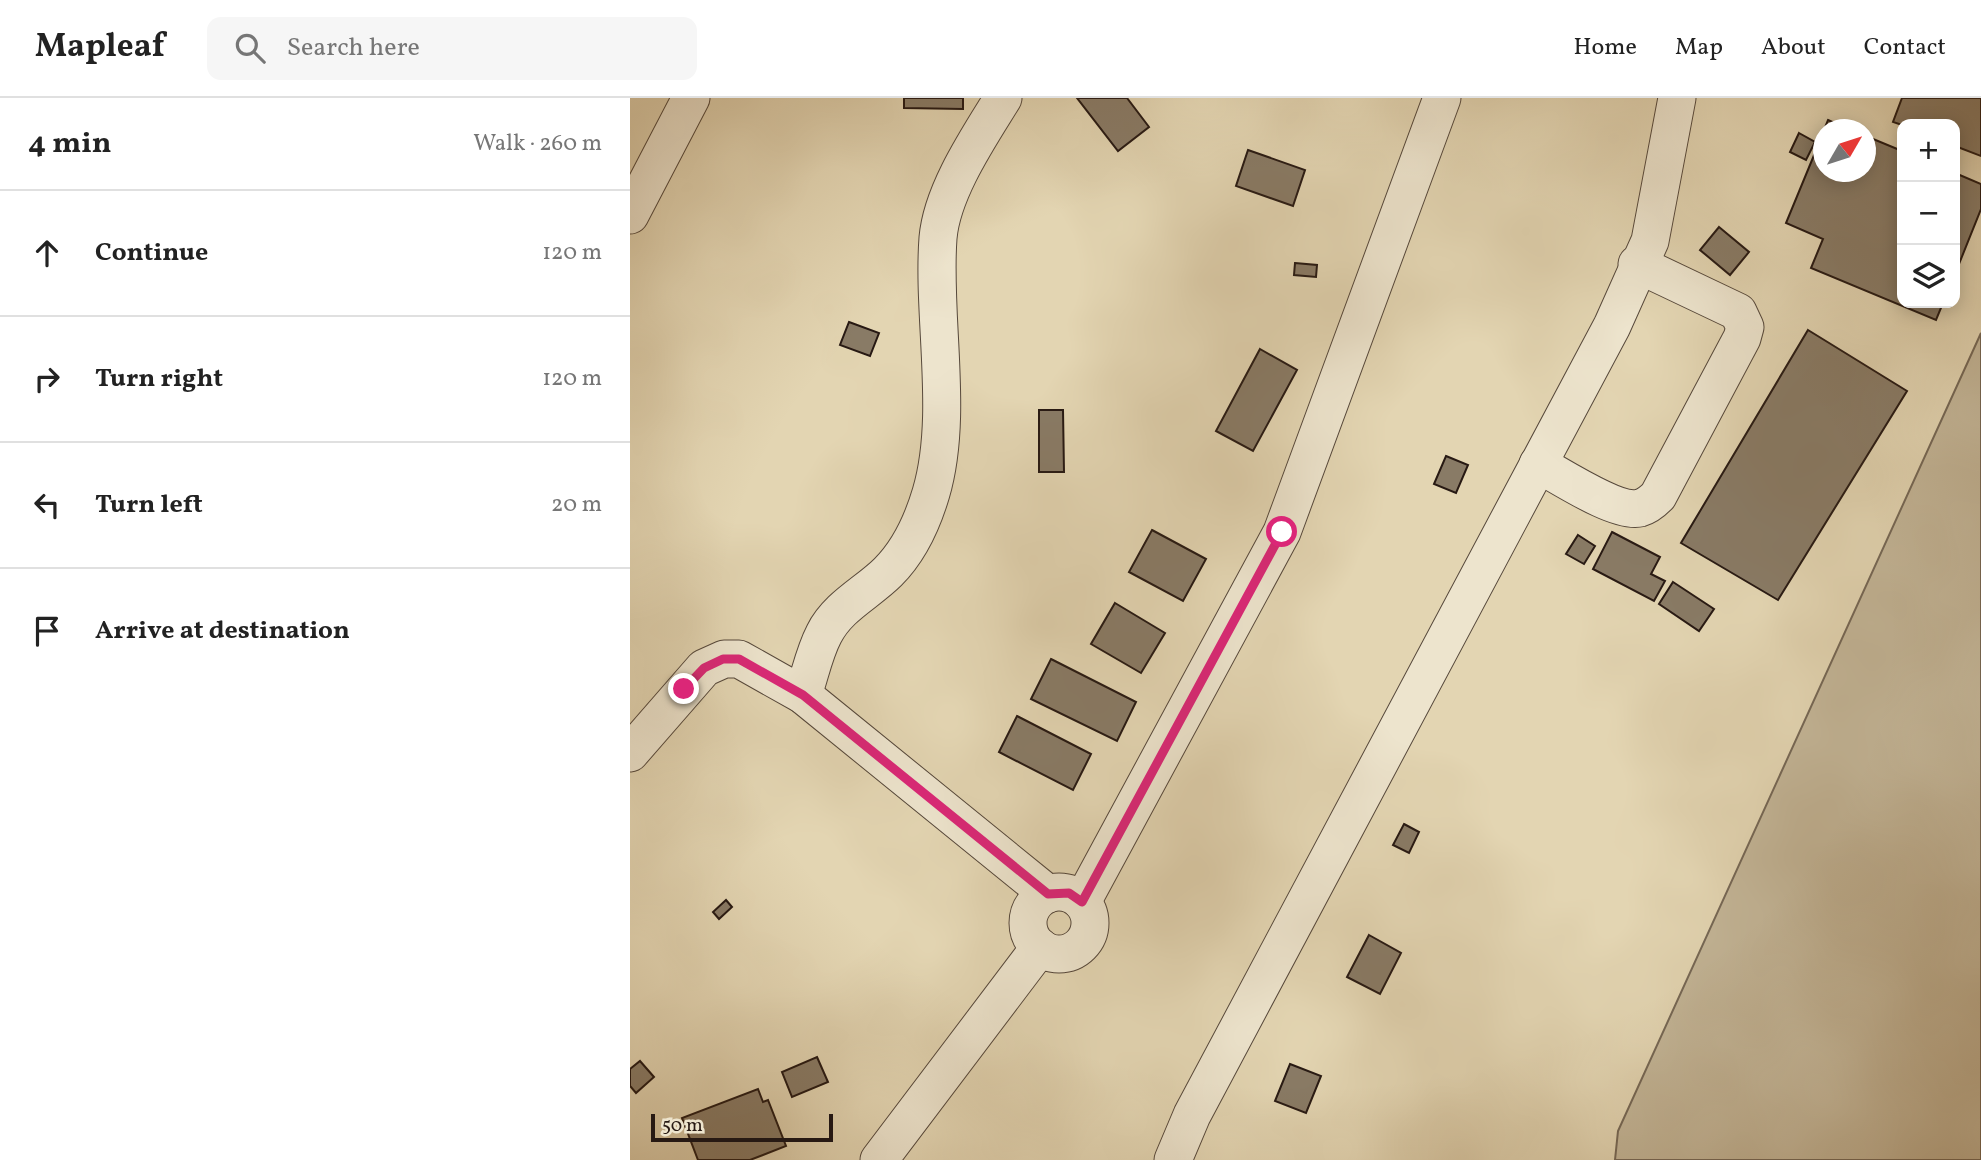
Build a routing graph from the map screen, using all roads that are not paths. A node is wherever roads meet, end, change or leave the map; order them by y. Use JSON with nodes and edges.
{"nodes":[{"id":1,"x":691,"y":98,"type":"edge"},
{"id":2,"x":1003,"y":98,"type":"edge"},
{"id":3,"x":1442,"y":98,"type":"edge"},
{"id":4,"x":1677,"y":98,"type":"edge"},
{"id":5,"x":630,"y":215,"type":"edge"},
{"id":6,"x":1637,"y":264,"type":"junction"},
{"id":7,"x":1538,"y":464,"type":"junction"},
{"id":8,"x":803,"y":695,"type":"junction"},
{"id":9,"x":630,"y":753,"type":"edge"},
{"id":10,"x":1065,"y":898,"type":"junction"},
{"id":11,"x":1040,"y":947,"type":"junction"},
{"id":12,"x":879,"y":1160,"type":"edge"},
{"id":13,"x":1173,"y":1160,"type":"edge"}],
"edges":[{"from":1,"to":5,"type":"street"},
{"from":2,"to":8,"type":"street"},
{"from":3,"to":10,"type":"street"},
{"from":4,"to":6,"type":"street"},
{"from":6,"to":7,"type":"street"},
{"from":6,"to":7,"type":"street"},
{"from":7,"to":13,"type":"street"},
{"from":8,"to":9,"type":"street"},
{"from":8,"to":10,"type":"street"},
{"from":10,"to":11,"type":"street"},
{"from":10,"to":11,"type":"street"},
{"from":11,"to":12,"type":"street"}]}
